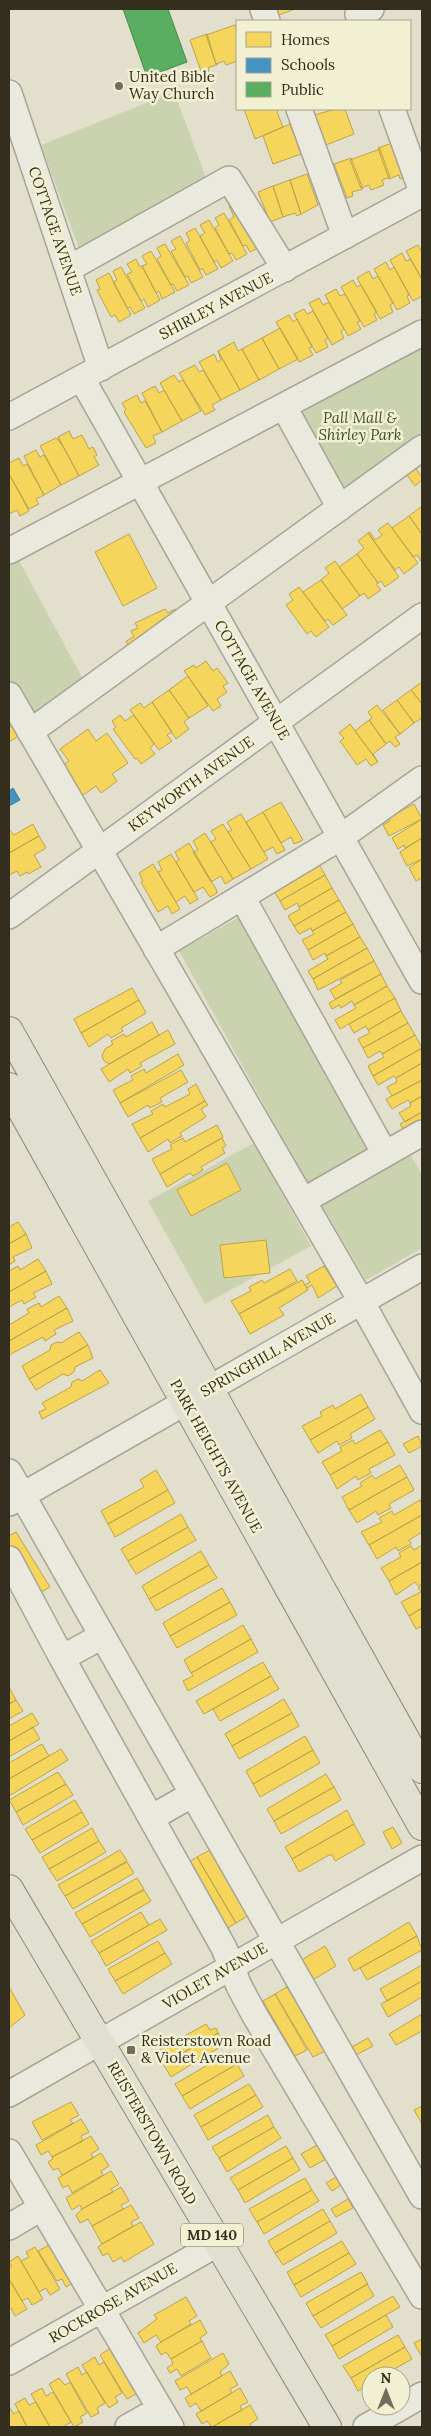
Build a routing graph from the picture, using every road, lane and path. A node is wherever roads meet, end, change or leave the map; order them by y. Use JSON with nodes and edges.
{"nodes":[{"id":1,"x":9,"y":93,"type":"edge"},
{"id":2,"x":299,"y":110,"type":"edge"},
{"id":3,"x":392,"y":110,"type":"edge"},
{"id":4,"x":422,"y":193,"type":"edge"},
{"id":5,"x":345,"y":236,"type":"junction"},
{"id":6,"x":68,"y":269,"type":"junction"},
{"id":7,"x":285,"y":269,"type":"junction"},
{"id":8,"x":422,"y":333,"type":"edge"},
{"id":9,"x":92,"y":374,"type":"junction"},
{"id":10,"x":284,"y":407,"type":"junction"},
{"id":11,"x":9,"y":417,"type":"edge"},
{"id":12,"x":422,"y":448,"type":"edge"},
{"id":13,"x":140,"y":482,"type":"junction"},
{"id":14,"x":340,"y":508,"type":"junction"},
{"id":15,"x":9,"y":551,"type":"edge"},
{"id":16,"x":209,"y":603,"type":"junction"},
{"id":17,"x":422,"y":616,"type":"edge"},
{"id":18,"x":9,"y":695,"type":"edge"},
{"id":19,"x":276,"y":722,"type":"junction"},
{"id":20,"x":30,"y":732,"type":"junction"},
{"id":21,"x":422,"y":779,"type":"edge"},
{"id":22,"x":341,"y":837,"type":"junction"},
{"id":23,"x":99,"y":851,"type":"junction"},
{"id":24,"x":242,"y":897,"type":"junction"},
{"id":25,"x":9,"y":916,"type":"edge"},
{"id":26,"x":156,"y":949,"type":"junction"},
{"id":27,"x":422,"y":981,"type":"edge"},
{"id":28,"x":9,"y":1031,"type":"edge"},
{"id":29,"x":9,"y":1087,"type":"edge"},
{"id":30,"x":422,"y":1133,"type":"edge"},
{"id":31,"x":386,"y":1154,"type":"junction"},
{"id":32,"x":303,"y":1201,"type":"junction"},
{"id":33,"x":422,"y":1267,"type":"edge"},
{"id":34,"x":361,"y":1301,"type":"junction"},
{"id":35,"x":197,"y":1396,"type":"junction"},
{"id":36,"x":421,"y":1406,"type":"edge"},
{"id":37,"x":9,"y":1472,"type":"edge"},
{"id":38,"x":15,"y":1499,"type":"edge"},
{"id":39,"x":9,"y":1559,"type":"edge"},
{"id":40,"x":102,"y":1636,"type":"junction"},
{"id":41,"x":62,"y":1658,"type":"junction"},
{"id":42,"x":422,"y":1769,"type":"edge"},
{"id":43,"x":193,"y":1794,"type":"junction"},
{"id":44,"x":151,"y":1818,"type":"junction"},
{"id":45,"x":422,"y":1826,"type":"edge"},
{"id":46,"x":422,"y":1858,"type":"edge"},
{"id":47,"x":9,"y":1890,"type":"edge"},
{"id":48,"x":277,"y":1940,"type":"junction"},
{"id":49,"x":232,"y":1966,"type":"junction"},
{"id":50,"x":98,"y":2042,"type":"junction"},
{"id":51,"x":9,"y":2094,"type":"edge"},
{"id":52,"x":9,"y":2152,"type":"edge"},
{"id":53,"x":422,"y":2196,"type":"edge"},
{"id":54,"x":41,"y":2208,"type":"junction"},
{"id":55,"x":9,"y":2227,"type":"edge"},
{"id":56,"x":217,"y":2244,"type":"junction"},
{"id":57,"x":422,"y":2296,"type":"edge"},
{"id":58,"x":101,"y":2309,"type":"junction"},
{"id":59,"x":9,"y":2362,"type":"edge"},
{"id":60,"x":422,"y":2395,"type":"edge"},
{"id":61,"x":165,"y":2418,"type":"edge"},
{"id":62,"x":128,"y":2427,"type":"edge"},
{"id":63,"x":327,"y":2427,"type":"edge"},
{"id":64,"x":366,"y":2427,"type":"edge"}],
"edges":[{"from":1,"to":6,"type":"street","name":"COTTAGE AVENUE"},
{"from":2,"to":5,"type":"street"},
{"from":3,"to":4,"type":"street"},
{"from":4,"to":5,"type":"street","name":"SHIRLEY AVENUE"},
{"from":5,"to":7,"type":"street","name":"SHIRLEY AVENUE"},
{"from":6,"to":7,"type":"street"},
{"from":6,"to":9,"type":"street","name":"COTTAGE AVENUE"},
{"from":7,"to":9,"type":"street","name":"SHIRLEY AVENUE"},
{"from":8,"to":10,"type":"street"},
{"from":9,"to":11,"type":"street","name":"SHIRLEY AVENUE"},
{"from":9,"to":13,"type":"street","name":"COTTAGE AVENUE"},
{"from":10,"to":13,"type":"street"},
{"from":10,"to":14,"type":"street"},
{"from":12,"to":14,"type":"street"},
{"from":13,"to":15,"type":"street"},
{"from":13,"to":16,"type":"street","name":"COTTAGE AVENUE"},
{"from":14,"to":16,"type":"street"},
{"from":16,"to":19,"type":"street","name":"COTTAGE AVENUE"},
{"from":16,"to":20,"type":"street"},
{"from":17,"to":19,"type":"street","name":"KEYWORTH AVENUE"},
{"from":18,"to":20,"type":"street"},
{"from":19,"to":22,"type":"street","name":"COTTAGE AVENUE"},
{"from":19,"to":23,"type":"street","name":"KEYWORTH AVENUE"},
{"from":20,"to":23,"type":"street"},
{"from":21,"to":22,"type":"street"},
{"from":22,"to":24,"type":"street"},
{"from":22,"to":27,"type":"street","name":"COTTAGE AVENUE"},
{"from":23,"to":25,"type":"street","name":"KEYWORTH AVENUE"},
{"from":23,"to":26,"type":"street"},
{"from":24,"to":26,"type":"street"},
{"from":24,"to":31,"type":"street"},
{"from":26,"to":32,"type":"street"},
{"from":28,"to":35,"type":"main road","name":"PARK HEIGHTS AVENUE"},
{"from":29,"to":35,"type":"main road","name":"PARK HEIGHTS AVENUE"},
{"from":30,"to":31,"type":"street"},
{"from":31,"to":32,"type":"street"},
{"from":32,"to":34,"type":"street"},
{"from":33,"to":34,"type":"street","name":"SPRINGHILL AVENUE"},
{"from":34,"to":35,"type":"street","name":"SPRINGHILL AVENUE"},
{"from":34,"to":36,"type":"street"},
{"from":35,"to":38,"type":"street","name":"SPRINGHILL AVENUE"},
{"from":35,"to":42,"type":"main road","name":"PARK HEIGHTS AVENUE"},
{"from":35,"to":45,"type":"main road","name":"PARK HEIGHTS AVENUE"},
{"from":37,"to":38,"type":"street"},
{"from":38,"to":40,"type":"street"},
{"from":39,"to":41,"type":"street"},
{"from":40,"to":41,"type":"street"},
{"from":40,"to":43,"type":"street"},
{"from":41,"to":44,"type":"street"},
{"from":43,"to":44,"type":"street"},
{"from":43,"to":48,"type":"street"},
{"from":44,"to":49,"type":"street"},
{"from":46,"to":48,"type":"street","name":"VIOLET AVENUE"},
{"from":47,"to":50,"type":"main road","name":"REISTERSTOWN ROAD","number":"MD 140"},
{"from":48,"to":49,"type":"street","name":"VIOLET AVENUE"},
{"from":48,"to":53,"type":"street"},
{"from":49,"to":50,"type":"street","name":"VIOLET AVENUE"},
{"from":49,"to":57,"type":"street"},
{"from":50,"to":51,"type":"street","name":"VIOLET AVENUE"},
{"from":50,"to":56,"type":"main road","name":"REISTERSTOWN ROAD","number":"MD 140"},
{"from":52,"to":54,"type":"street"},
{"from":54,"to":55,"type":"street"},
{"from":54,"to":58,"type":"street"},
{"from":56,"to":58,"type":"street","name":"ROCKROSE AVENUE"},
{"from":56,"to":63,"type":"main road","name":"REISTERSTOWN ROAD","number":"MD 140"},
{"from":58,"to":59,"type":"street","name":"ROCKROSE AVENUE"},
{"from":58,"to":61,"type":"street"},
{"from":60,"to":64,"type":"street"},
{"from":61,"to":62,"type":"street"}]}
